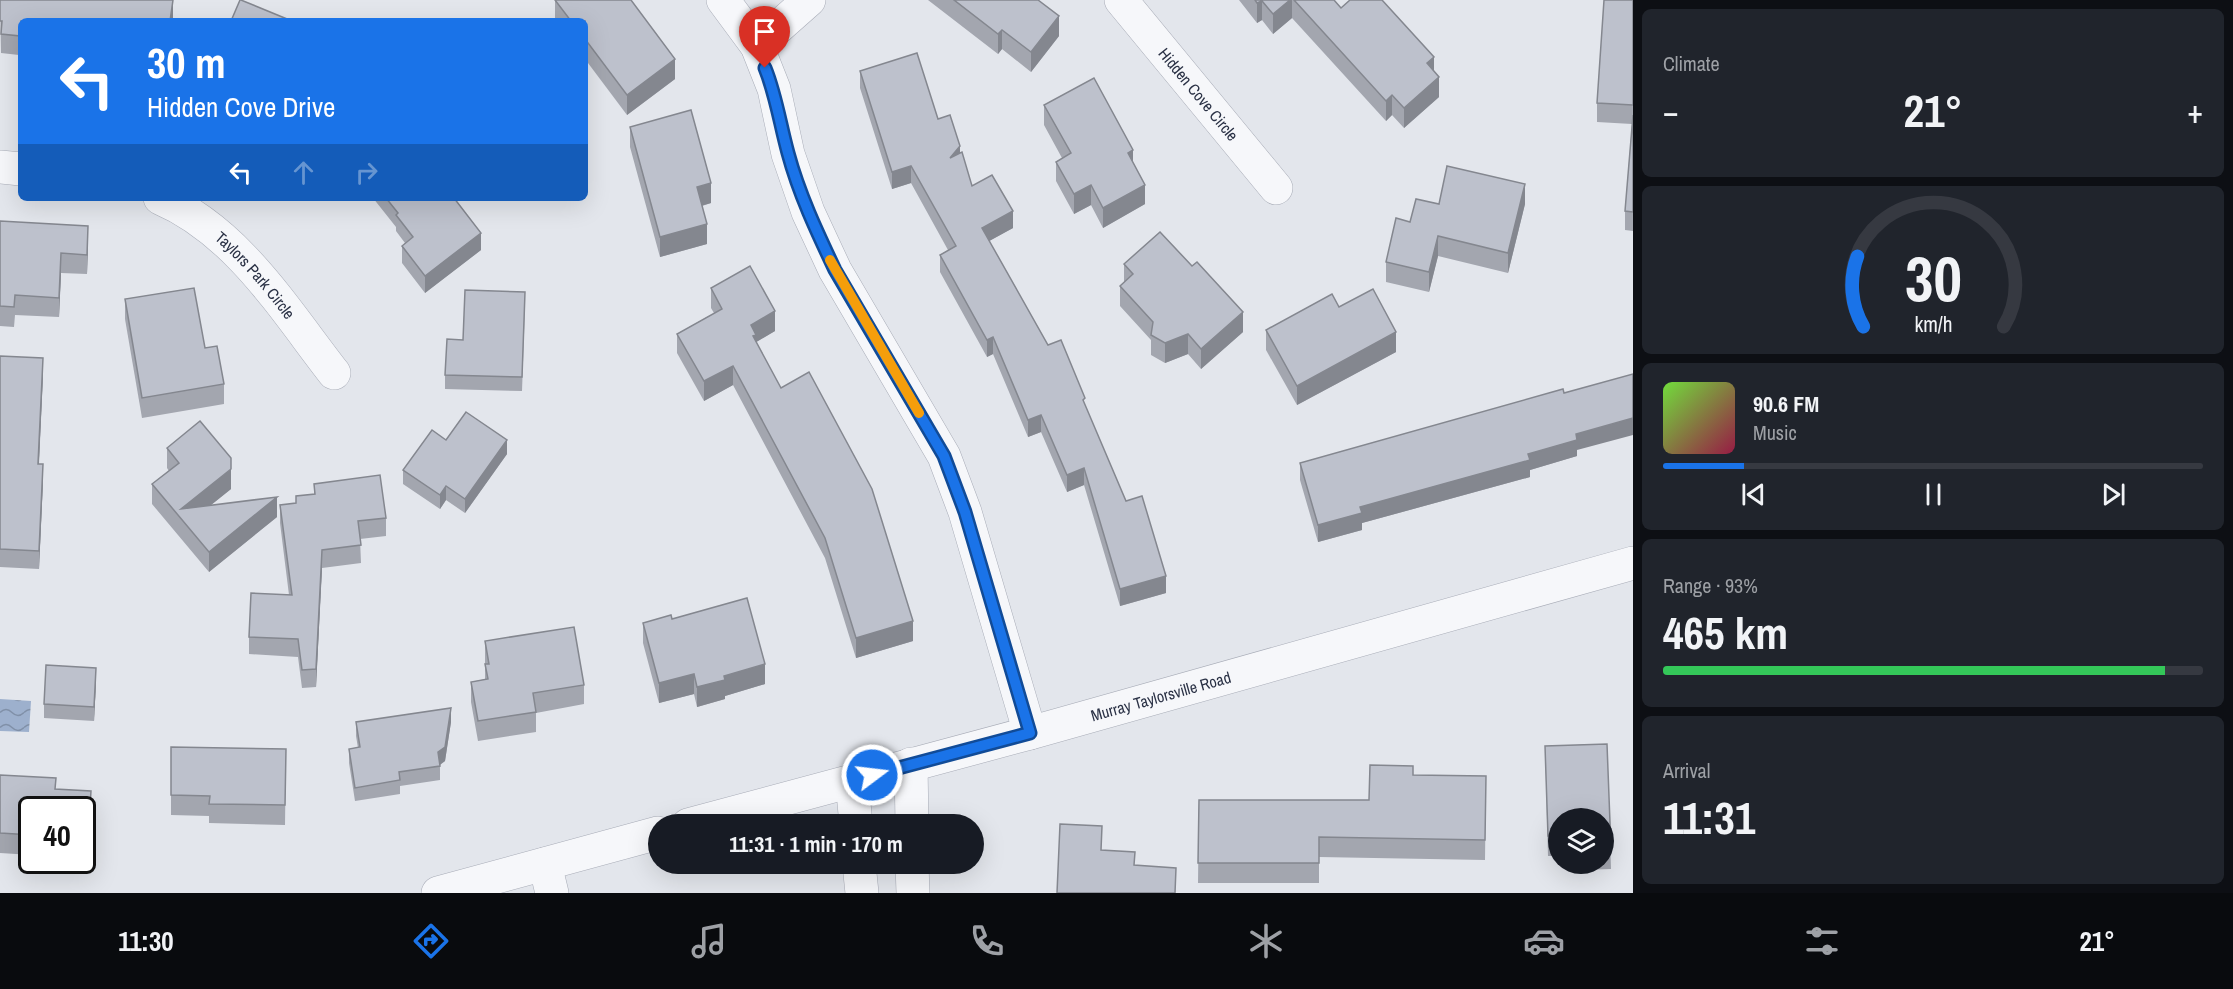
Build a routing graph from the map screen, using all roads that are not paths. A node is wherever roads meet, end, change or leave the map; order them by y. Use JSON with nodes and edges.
{"nodes":[{"id":1,"x":723,"y":0,"type":"edge"},
{"id":2,"x":809,"y":0,"type":"edge"},
{"id":3,"x":1120,"y":0,"type":"edge"},
{"id":4,"x":757,"y":46,"type":"junction"},
{"id":5,"x":0,"y":167,"type":"edge"},
{"id":6,"x":18,"y":170,"type":"edge"},
{"id":7,"x":1276,"y":188,"type":"dead end"},
{"id":8,"x":167,"y":201,"type":"edge"},
{"id":9,"x":334,"y":373,"type":"dead end"},
{"id":10,"x":1633,"y":563,"type":"edge"},
{"id":11,"x":1030,"y":733,"type":"junction"},
{"id":12,"x":912,"y":764,"type":"junction"},
{"id":13,"x":852,"y":781,"type":"junction"},
{"id":14,"x":729,"y":814,"type":"edge"},
{"id":15,"x":855,"y":814,"type":"edge"},
{"id":16,"x":912,"y":814,"type":"edge"},
{"id":17,"x":648,"y":837,"type":"edge"},
{"id":18,"x":861,"y":874,"type":"edge"},
{"id":19,"x":912,"y":874,"type":"edge"},
{"id":20,"x":549,"y":878,"type":"edge"},
{"id":21,"x":438,"y":893,"type":"edge"},
{"id":22,"x":862,"y":893,"type":"edge"},
{"id":23,"x":913,"y":893,"type":"edge"}],
"edges":[{"from":1,"to":4,"type":"street"},
{"from":2,"to":4,"type":"street"},
{"from":3,"to":7,"type":"street","name":"Hidden Cove Circle"},
{"from":4,"to":11,"type":"street"},
{"from":5,"to":6,"type":"street"},
{"from":8,"to":9,"type":"street","name":"Taylors Park Circle"},
{"from":10,"to":11,"type":"street","name":"Murray Taylorsville Road"},
{"from":11,"to":12,"type":"street","name":"Murray Taylorsville Road"},
{"from":12,"to":13,"type":"street","name":"Murray Taylorsville Road"},
{"from":12,"to":16,"type":"street"},
{"from":13,"to":14,"type":"street","name":"Murray Taylorsville Road"},
{"from":13,"to":15,"type":"street"},
{"from":17,"to":20,"type":"street"},
{"from":18,"to":22,"type":"street"},
{"from":19,"to":23,"type":"street"},
{"from":20,"to":21,"type":"street"}]}
